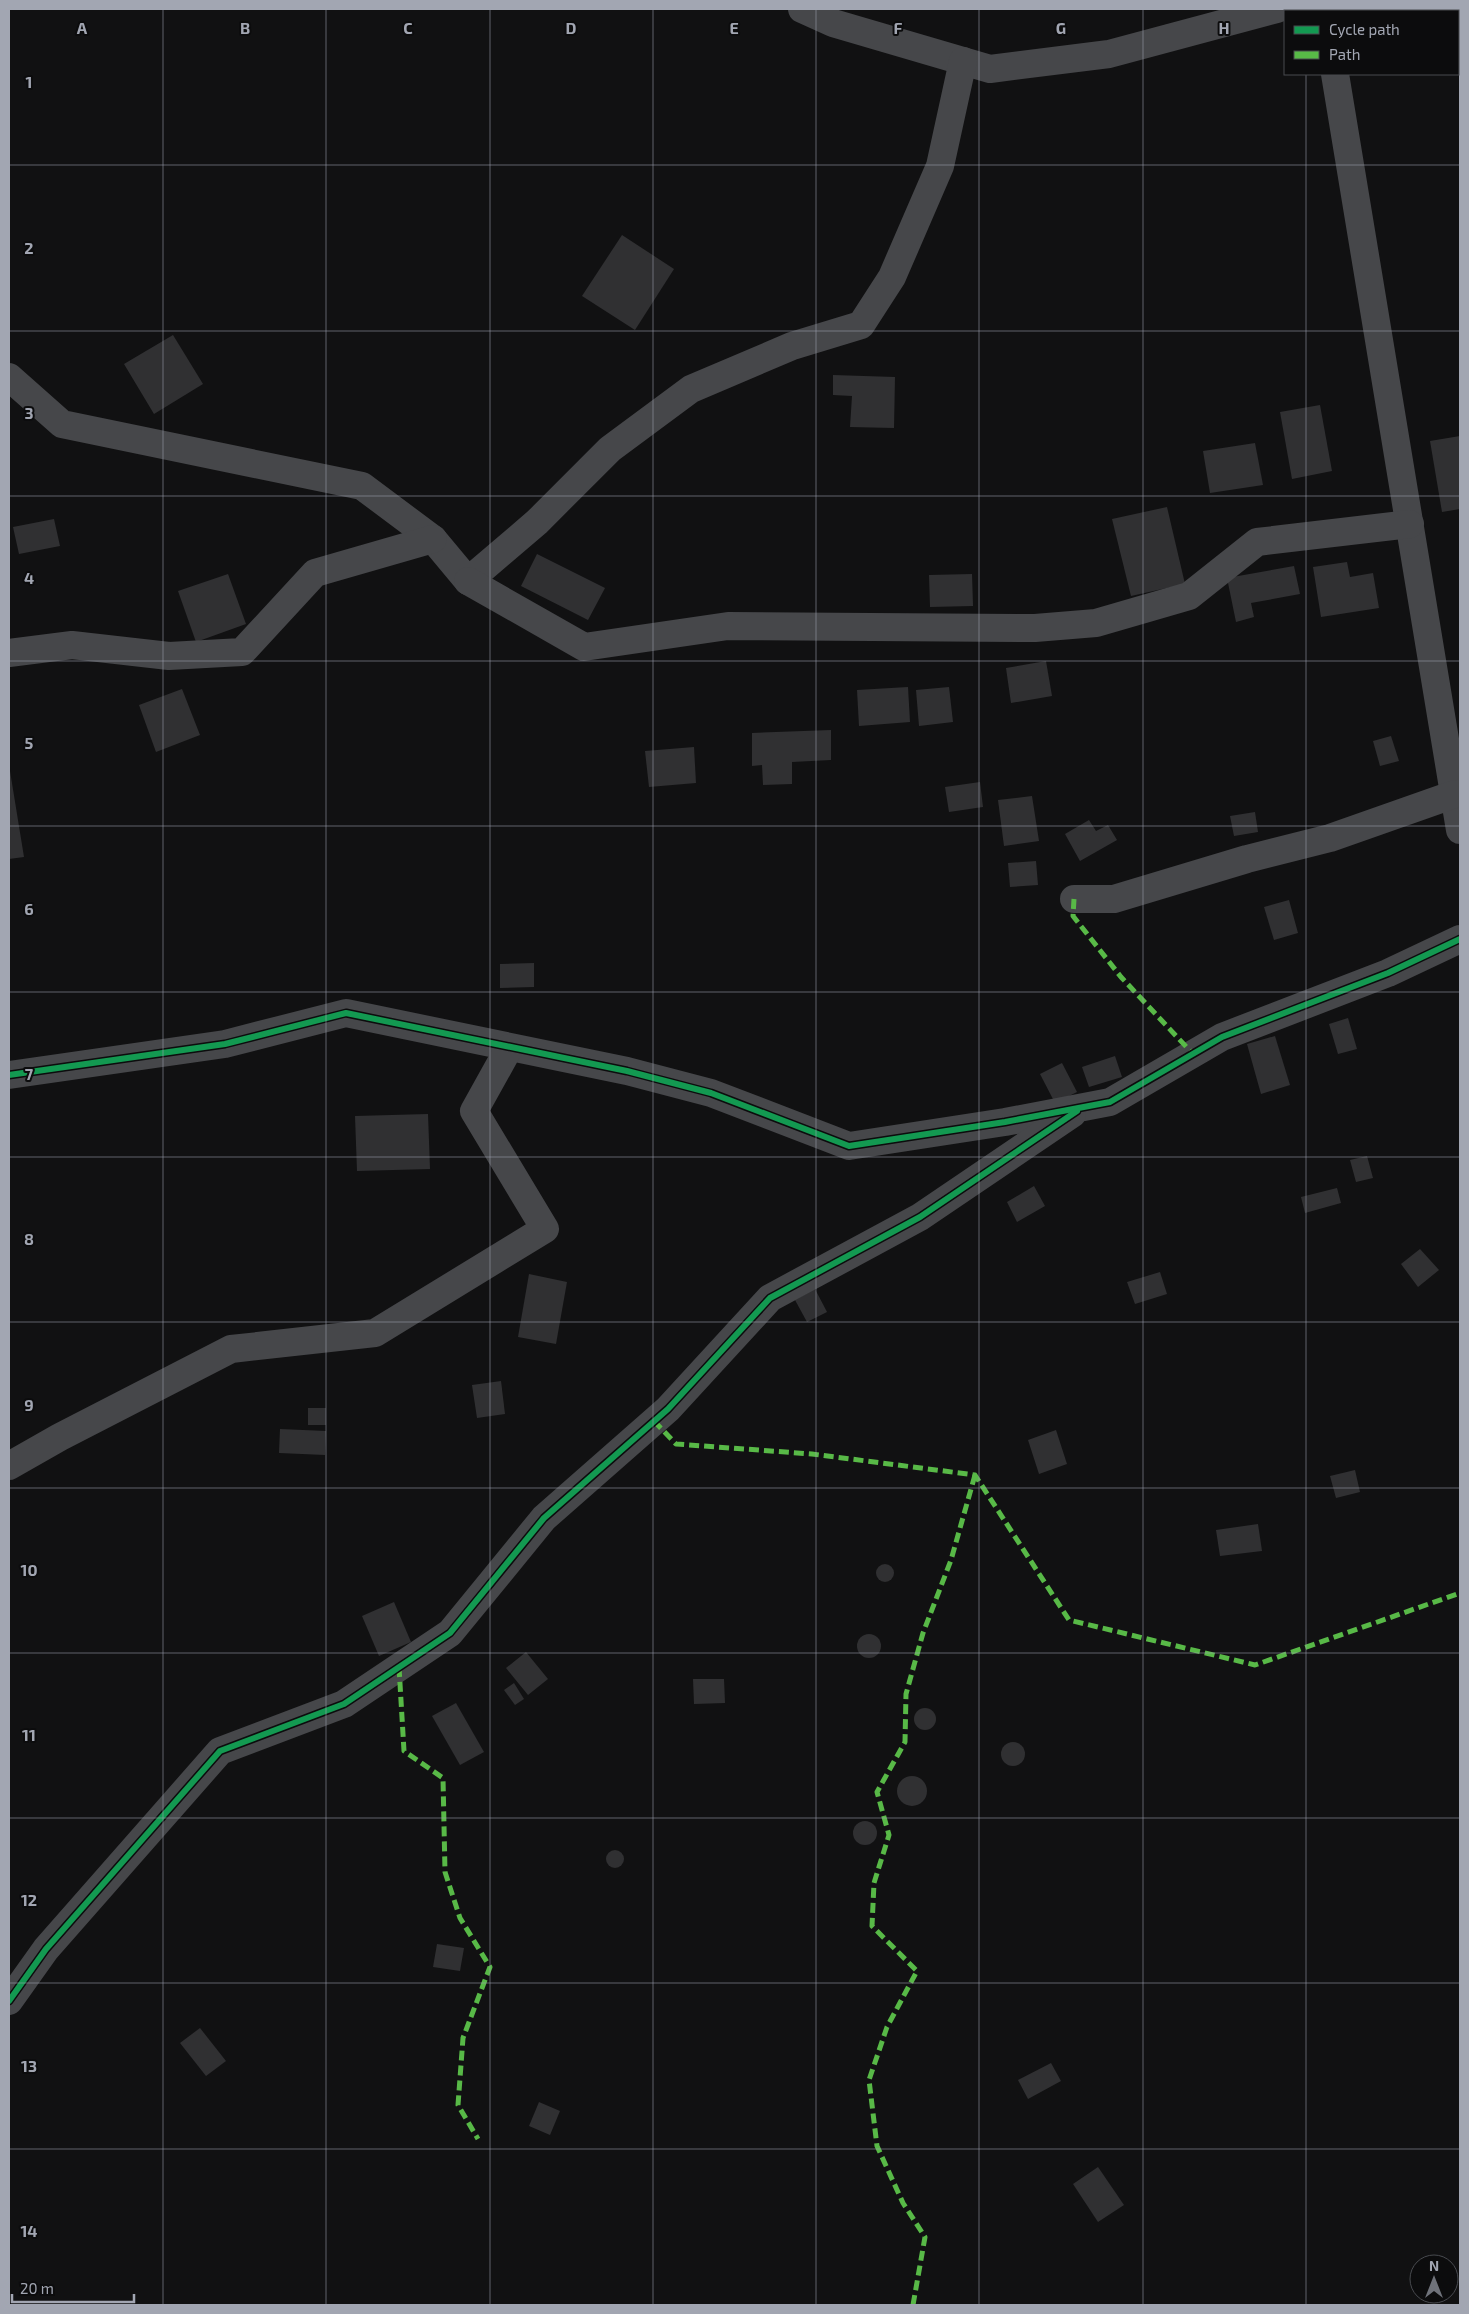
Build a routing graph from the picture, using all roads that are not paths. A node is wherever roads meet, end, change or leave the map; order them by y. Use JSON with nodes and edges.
{"nodes":[{"id":1,"x":802,"y":9,"type":"edge"},
{"id":2,"x":1277,"y":9,"type":"edge"},
{"id":3,"x":963,"y":61,"type":"junction"},
{"id":4,"x":1335,"y":75,"type":"edge"},
{"id":5,"x":9,"y":377,"type":"edge"},
{"id":6,"x":1410,"y":524,"type":"junction"},
{"id":7,"x":432,"y":539,"type":"junction"},
{"id":8,"x":468,"y":581,"type":"junction"},
{"id":9,"x":9,"y":653,"type":"edge"},
{"id":10,"x":1454,"y":794,"type":"junction"},
{"id":11,"x":1460,"y":830,"type":"edge"},
{"id":12,"x":1074,"y":899,"type":"dead end"},
{"id":13,"x":1460,"y":939,"type":"edge"},
{"id":14,"x":509,"y":1048,"type":"junction"},
{"id":15,"x":9,"y":1075,"type":"edge"},
{"id":16,"x":1082,"y":1108,"type":"junction"},
{"id":17,"x":9,"y":1466,"type":"edge"},
{"id":18,"x":9,"y":2001,"type":"edge"}],
"edges":[{"from":1,"to":3,"type":"street"},
{"from":2,"to":3,"type":"street"},
{"from":3,"to":8,"type":"street"},
{"from":4,"to":6,"type":"street"},
{"from":5,"to":7,"type":"street"},
{"from":6,"to":8,"type":"street"},
{"from":6,"to":10,"type":"street"},
{"from":7,"to":8,"type":"street"},
{"from":7,"to":9,"type":"street"},
{"from":10,"to":11,"type":"street"},
{"from":10,"to":12,"type":"street"},
{"from":13,"to":16,"type":"street"},
{"from":14,"to":15,"type":"street"},
{"from":14,"to":16,"type":"street"},
{"from":14,"to":17,"type":"street"},
{"from":16,"to":18,"type":"street"}]}
